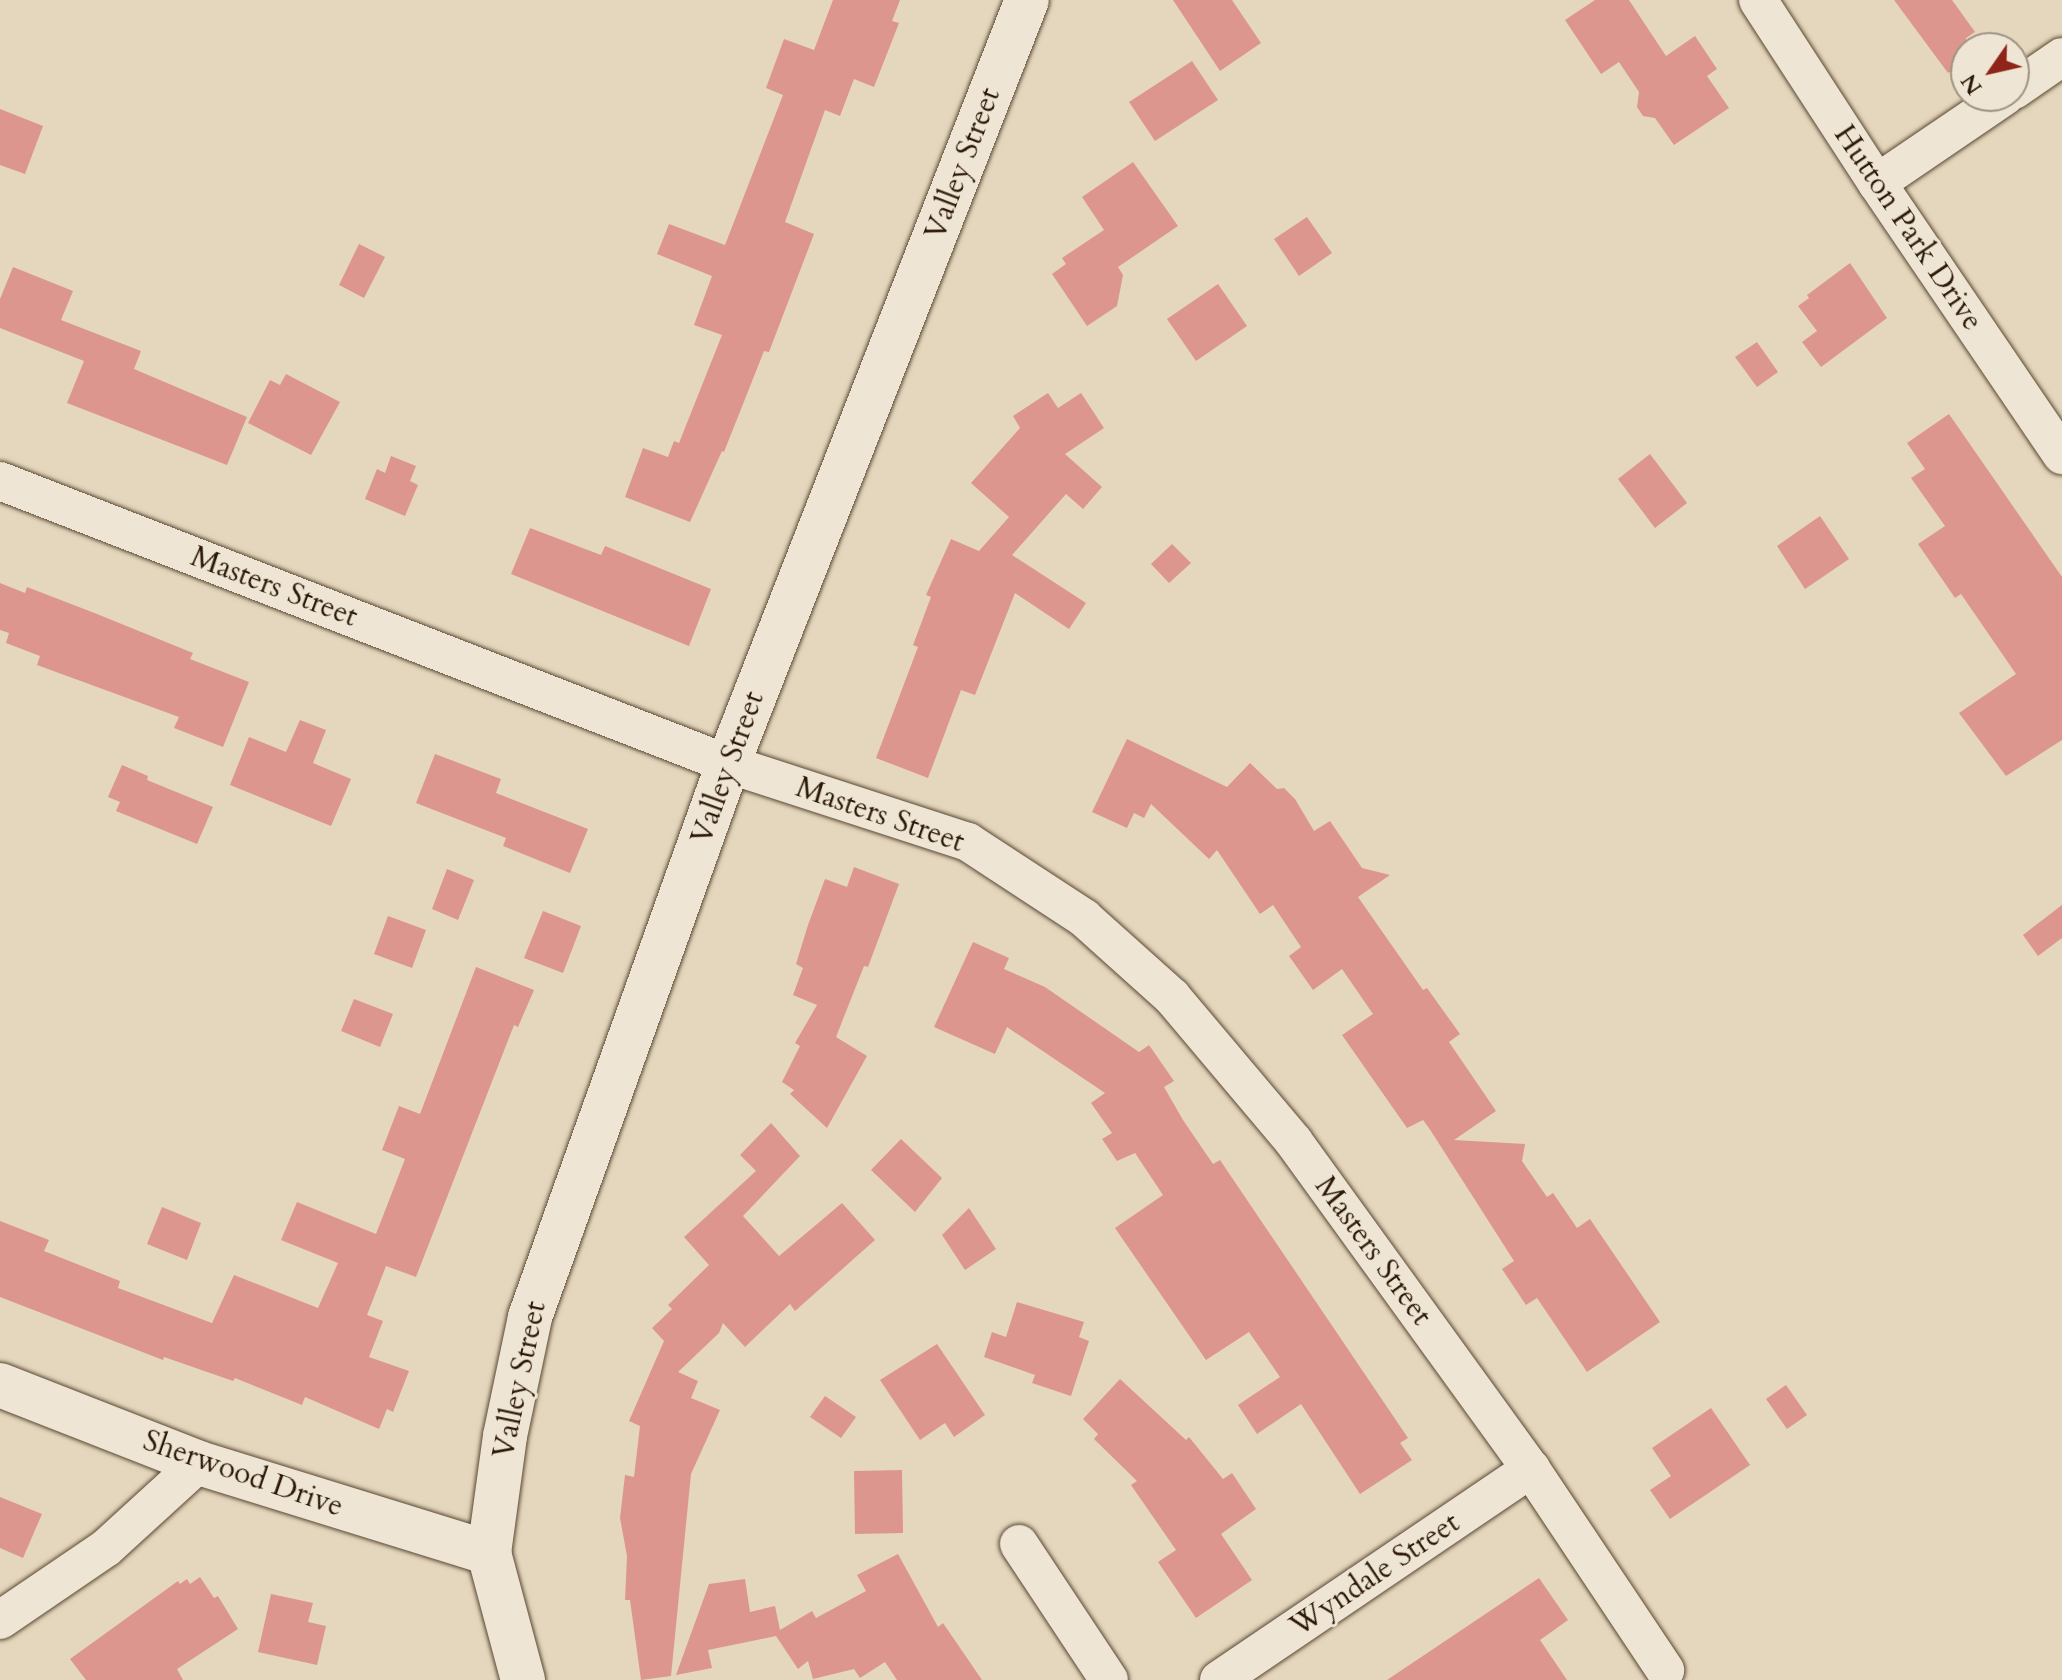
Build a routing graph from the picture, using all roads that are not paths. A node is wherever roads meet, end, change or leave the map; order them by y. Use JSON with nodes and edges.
{"nodes":[{"id":1,"x":1027,"y":0,"type":"edge"},
{"id":2,"x":1758,"y":0,"type":"edge"},
{"id":3,"x":2062,"y":57,"type":"edge"},
{"id":4,"x":2030,"y":79,"type":"edge"},
{"id":5,"x":1981,"y":112,"type":"edge"},
{"id":6,"x":1877,"y":183,"type":"junction"},
{"id":7,"x":2062,"y":455,"type":"edge"},
{"id":8,"x":0,"y":481,"type":"edge"},
{"id":9,"x":728,"y":764,"type":"junction"},
{"id":10,"x":0,"y":1385,"type":"edge"},
{"id":11,"x":199,"y":1463,"type":"junction"},
{"id":12,"x":1531,"y":1469,"type":"junction"},
{"id":13,"x":1019,"y":1544,"type":"dead end"},
{"id":14,"x":489,"y":1553,"type":"junction"},
{"id":15,"x":0,"y":1620,"type":"edge"},
{"id":16,"x":1665,"y":1670,"type":"dead end"},
{"id":17,"x":523,"y":1680,"type":"edge"},
{"id":18,"x":1109,"y":1680,"type":"edge"},
{"id":19,"x":1219,"y":1680,"type":"edge"}],
"edges":[{"from":1,"to":9,"type":"main road","name":"Valley Street"},
{"from":2,"to":6,"type":"street","name":"Hutton Park Drive"},
{"from":3,"to":4,"type":"street"},
{"from":5,"to":6,"type":"street"},
{"from":6,"to":7,"type":"street","name":"Hutton Park Drive"},
{"from":8,"to":9,"type":"street","name":"Masters Street"},
{"from":9,"to":12,"type":"street","name":"Masters Street"},
{"from":9,"to":14,"type":"main road","name":"Valley Street"},
{"from":10,"to":11,"type":"main road","name":"Sherwood Drive"},
{"from":11,"to":14,"type":"main road","name":"Sherwood Drive"},
{"from":11,"to":15,"type":"street"},
{"from":12,"to":16,"type":"street","name":"Masters Street"},
{"from":12,"to":19,"type":"street","name":"Wyndale Street"},
{"from":13,"to":18,"type":"street"},
{"from":14,"to":17,"type":"main road"}]}
